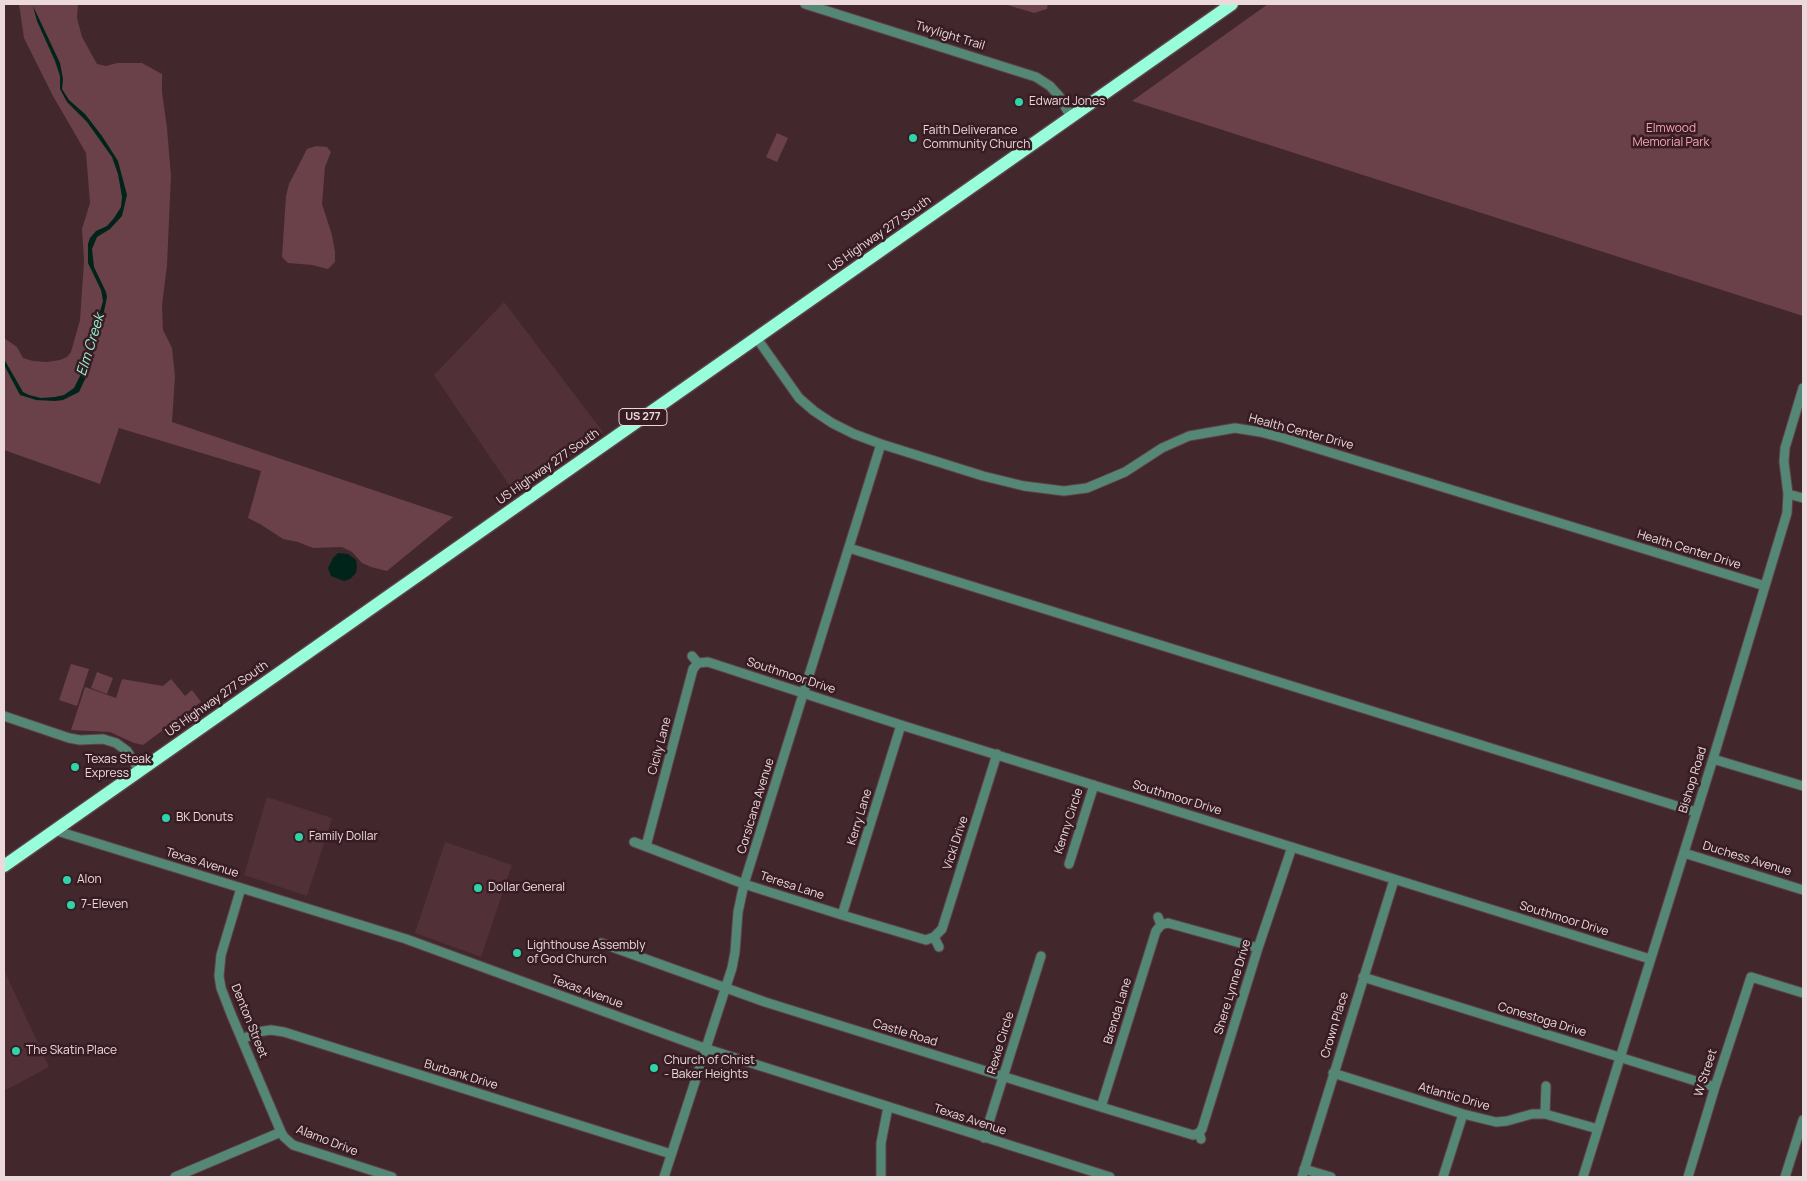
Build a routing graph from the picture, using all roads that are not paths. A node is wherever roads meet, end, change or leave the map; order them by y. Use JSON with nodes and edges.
{"nodes":[{"id":1,"x":805,"y":4,"type":"edge"},
{"id":2,"x":1232,"y":4,"type":"edge"},
{"id":3,"x":1071,"y":117,"type":"junction"},
{"id":4,"x":756,"y":337,"type":"junction"},
{"id":5,"x":1803,"y":388,"type":"edge"},
{"id":6,"x":881,"y":444,"type":"junction"},
{"id":7,"x":1788,"y":494,"type":"junction"},
{"id":8,"x":1803,"y":498,"type":"edge"},
{"id":9,"x":849,"y":548,"type":"junction"},
{"id":10,"x":1765,"y":586,"type":"junction"},
{"id":11,"x":695,"y":660,"type":"joint"},
{"id":12,"x":804,"y":693,"type":"junction"},
{"id":13,"x":4,"y":716,"type":"edge"},
{"id":14,"x":901,"y":725,"type":"junction"},
{"id":15,"x":997,"y":754,"type":"junction"},
{"id":16,"x":1713,"y":758,"type":"junction"},
{"id":17,"x":139,"y":770,"type":"junction"},
{"id":18,"x":1094,"y":785,"type":"junction"},
{"id":19,"x":1803,"y":786,"type":"edge"},
{"id":20,"x":1696,"y":812,"type":"junction"},
{"id":21,"x":54,"y":830,"type":"junction"},
{"id":22,"x":634,"y":842,"type":"dead end"},
{"id":23,"x":646,"y":846,"type":"junction"},
{"id":24,"x":1292,"y":847,"type":"junction"},
{"id":25,"x":1684,"y":853,"type":"junction"},
{"id":26,"x":1069,"y":864,"type":"dead end"},
{"id":27,"x":4,"y":866,"type":"edge"},
{"id":28,"x":1394,"y":880,"type":"junction"},
{"id":29,"x":744,"y":884,"type":"junction"},
{"id":30,"x":241,"y":888,"type":"junction"},
{"id":31,"x":1803,"y":890,"type":"edge"},
{"id":32,"x":842,"y":915,"type":"junction"},
{"id":33,"x":934,"y":937,"type":"junction"},
{"id":34,"x":601,"y":943,"type":"dead end"},
{"id":35,"x":939,"y":947,"type":"dead end"},
{"id":36,"x":1258,"y":948,"type":"junction"},
{"id":37,"x":1041,"y":956,"type":"dead end"},
{"id":38,"x":1650,"y":959,"type":"junction"},
{"id":39,"x":1363,"y":977,"type":"junction"},
{"id":40,"x":725,"y":988,"type":"junction"},
{"id":41,"x":1803,"y":993,"type":"edge"},
{"id":42,"x":243,"y":1040,"type":"junction"},
{"id":43,"x":704,"y":1048,"type":"junction"},
{"id":44,"x":1620,"y":1058,"type":"junction"},
{"id":45,"x":1334,"y":1073,"type":"junction"},
{"id":46,"x":1004,"y":1076,"type":"junction"},
{"id":47,"x":1546,"y":1086,"type":"dead end"},
{"id":48,"x":1715,"y":1088,"type":"junction"},
{"id":49,"x":888,"y":1107,"type":"junction"},
{"id":50,"x":1101,"y":1107,"type":"junction"},
{"id":51,"x":1463,"y":1114,"type":"junction"},
{"id":52,"x":1544,"y":1114,"type":"junction"},
{"id":53,"x":1803,"y":1120,"type":"edge"},
{"id":54,"x":1598,"y":1129,"type":"junction"},
{"id":55,"x":280,"y":1132,"type":"junction"},
{"id":56,"x":1200,"y":1136,"type":"joint"},
{"id":57,"x":984,"y":1138,"type":"junction"},
{"id":58,"x":671,"y":1154,"type":"junction"},
{"id":59,"x":1303,"y":1173,"type":"edge"},
{"id":60,"x":190,"y":1174,"type":"edge"},
{"id":61,"x":174,"y":1177,"type":"edge"},
{"id":62,"x":392,"y":1177,"type":"edge"},
{"id":63,"x":664,"y":1177,"type":"edge"},
{"id":64,"x":881,"y":1177,"type":"edge"},
{"id":65,"x":1110,"y":1177,"type":"edge"},
{"id":66,"x":1331,"y":1177,"type":"edge"},
{"id":67,"x":1443,"y":1177,"type":"edge"},
{"id":68,"x":1583,"y":1177,"type":"edge"},
{"id":69,"x":1688,"y":1177,"type":"edge"},
{"id":70,"x":1785,"y":1177,"type":"edge"}],
"edges":[{"from":1,"to":3,"type":"street","name":"Twylight Trail"},
{"from":2,"to":3,"type":"highway","name":"US Highway 277 South","number":"US 277"},
{"from":3,"to":4,"type":"highway","name":"US Highway 277 South","number":"US 277"},
{"from":4,"to":6,"type":"street","name":"Health Center Drive"},
{"from":4,"to":17,"type":"highway","name":"US Highway 277 South","number":"US 277"},
{"from":5,"to":7,"type":"street","name":"Bishop Road"},
{"from":6,"to":9,"type":"street","name":"Corsicana Avenue"},
{"from":6,"to":10,"type":"street","name":"Health Center Drive"},
{"from":7,"to":8,"type":"street"},
{"from":7,"to":10,"type":"street","name":"Bishop Road"},
{"from":9,"to":12,"type":"street","name":"Corsicana Avenue"},
{"from":9,"to":20,"type":"street"},
{"from":10,"to":16,"type":"street","name":"Bishop Road"},
{"from":11,"to":12,"type":"street","name":"Southmoor Drive"},
{"from":11,"to":23,"type":"street","name":"Cicily Lane"},
{"from":12,"to":14,"type":"street","name":"Southmoor Drive"},
{"from":12,"to":29,"type":"street","name":"Corsicana Avenue"},
{"from":13,"to":17,"type":"street"},
{"from":14,"to":15,"type":"street","name":"Southmoor Drive"},
{"from":14,"to":32,"type":"street","name":"Kerry Lane"},
{"from":15,"to":18,"type":"street","name":"Southmoor Drive"},
{"from":15,"to":33,"type":"street","name":"Vicki Drive"},
{"from":16,"to":19,"type":"street"},
{"from":16,"to":20,"type":"street","name":"Bishop Road"},
{"from":17,"to":21,"type":"highway","name":"US Highway 277 South","number":"US 277"},
{"from":18,"to":24,"type":"street","name":"Southmoor Drive"},
{"from":18,"to":26,"type":"street","name":"Kenny Circle"},
{"from":20,"to":25,"type":"street","name":"Bishop Road"},
{"from":21,"to":27,"type":"highway","name":"US Highway 277 South","number":"US 277"},
{"from":21,"to":30,"type":"street","name":"Texas Avenue"},
{"from":22,"to":23,"type":"street","name":"Teresa Lane"},
{"from":23,"to":29,"type":"street","name":"Teresa Lane"},
{"from":24,"to":28,"type":"street","name":"Southmoor Drive"},
{"from":24,"to":36,"type":"street","name":"Shere Lynne Drive"},
{"from":25,"to":31,"type":"street","name":"Duchess Avenue"},
{"from":25,"to":38,"type":"street","name":"Bishop Road"},
{"from":28,"to":38,"type":"street","name":"Southmoor Drive"},
{"from":28,"to":39,"type":"street","name":"Crown Place"},
{"from":29,"to":32,"type":"street","name":"Teresa Lane"},
{"from":29,"to":40,"type":"street","name":"Corsicana Avenue"},
{"from":30,"to":42,"type":"street","name":"Denton Street"},
{"from":30,"to":43,"type":"street","name":"Texas Avenue"},
{"from":32,"to":33,"type":"street","name":"Teresa Lane"},
{"from":33,"to":35,"type":"street"},
{"from":34,"to":40,"type":"street","name":"Castle Road"},
{"from":36,"to":50,"type":"street","name":"Brenda Lane"},
{"from":36,"to":56,"type":"street","name":"Shere Lynne Drive"},
{"from":37,"to":46,"type":"street","name":"Rexie Circle"},
{"from":38,"to":44,"type":"street","name":"Bishop Road"},
{"from":39,"to":44,"type":"street","name":"Conestoga Drive"},
{"from":39,"to":45,"type":"street","name":"Crown Place"},
{"from":40,"to":43,"type":"street","name":"Corsicana Avenue"},
{"from":40,"to":46,"type":"street","name":"Castle Road"},
{"from":41,"to":48,"type":"street","name":"W Street"},
{"from":42,"to":55,"type":"street","name":"Denton Street"},
{"from":42,"to":58,"type":"street","name":"Burbank Drive"},
{"from":43,"to":49,"type":"street","name":"Texas Avenue"},
{"from":43,"to":58,"type":"street","name":"Corsicana Avenue"},
{"from":44,"to":48,"type":"street","name":"Conestoga Drive"},
{"from":44,"to":54,"type":"street","name":"Bishop Road"},
{"from":45,"to":51,"type":"street","name":"Atlantic Drive"},
{"from":45,"to":59,"type":"street","name":"Crown Place"},
{"from":46,"to":50,"type":"street","name":"Castle Road"},
{"from":46,"to":57,"type":"street","name":"Rexie Circle"},
{"from":47,"to":52,"type":"street"},
{"from":48,"to":69,"type":"street","name":"W Street"},
{"from":49,"to":57,"type":"street","name":"Texas Avenue"},
{"from":49,"to":64,"type":"street"},
{"from":50,"to":56,"type":"street","name":"Castle Road"},
{"from":51,"to":52,"type":"street","name":"Atlantic Drive"},
{"from":51,"to":67,"type":"street"},
{"from":52,"to":54,"type":"street","name":"Atlantic Drive"},
{"from":53,"to":70,"type":"street"},
{"from":54,"to":68,"type":"street","name":"Bishop Road"},
{"from":55,"to":60,"type":"street","name":"Alamo Drive"},
{"from":55,"to":62,"type":"street","name":"Alamo Drive"},
{"from":57,"to":65,"type":"street","name":"Texas Avenue"},
{"from":58,"to":63,"type":"street","name":"Corsicana Avenue"},
{"from":59,"to":66,"type":"street"},
{"from":60,"to":61,"type":"street","name":"Alamo Drive"}]}
